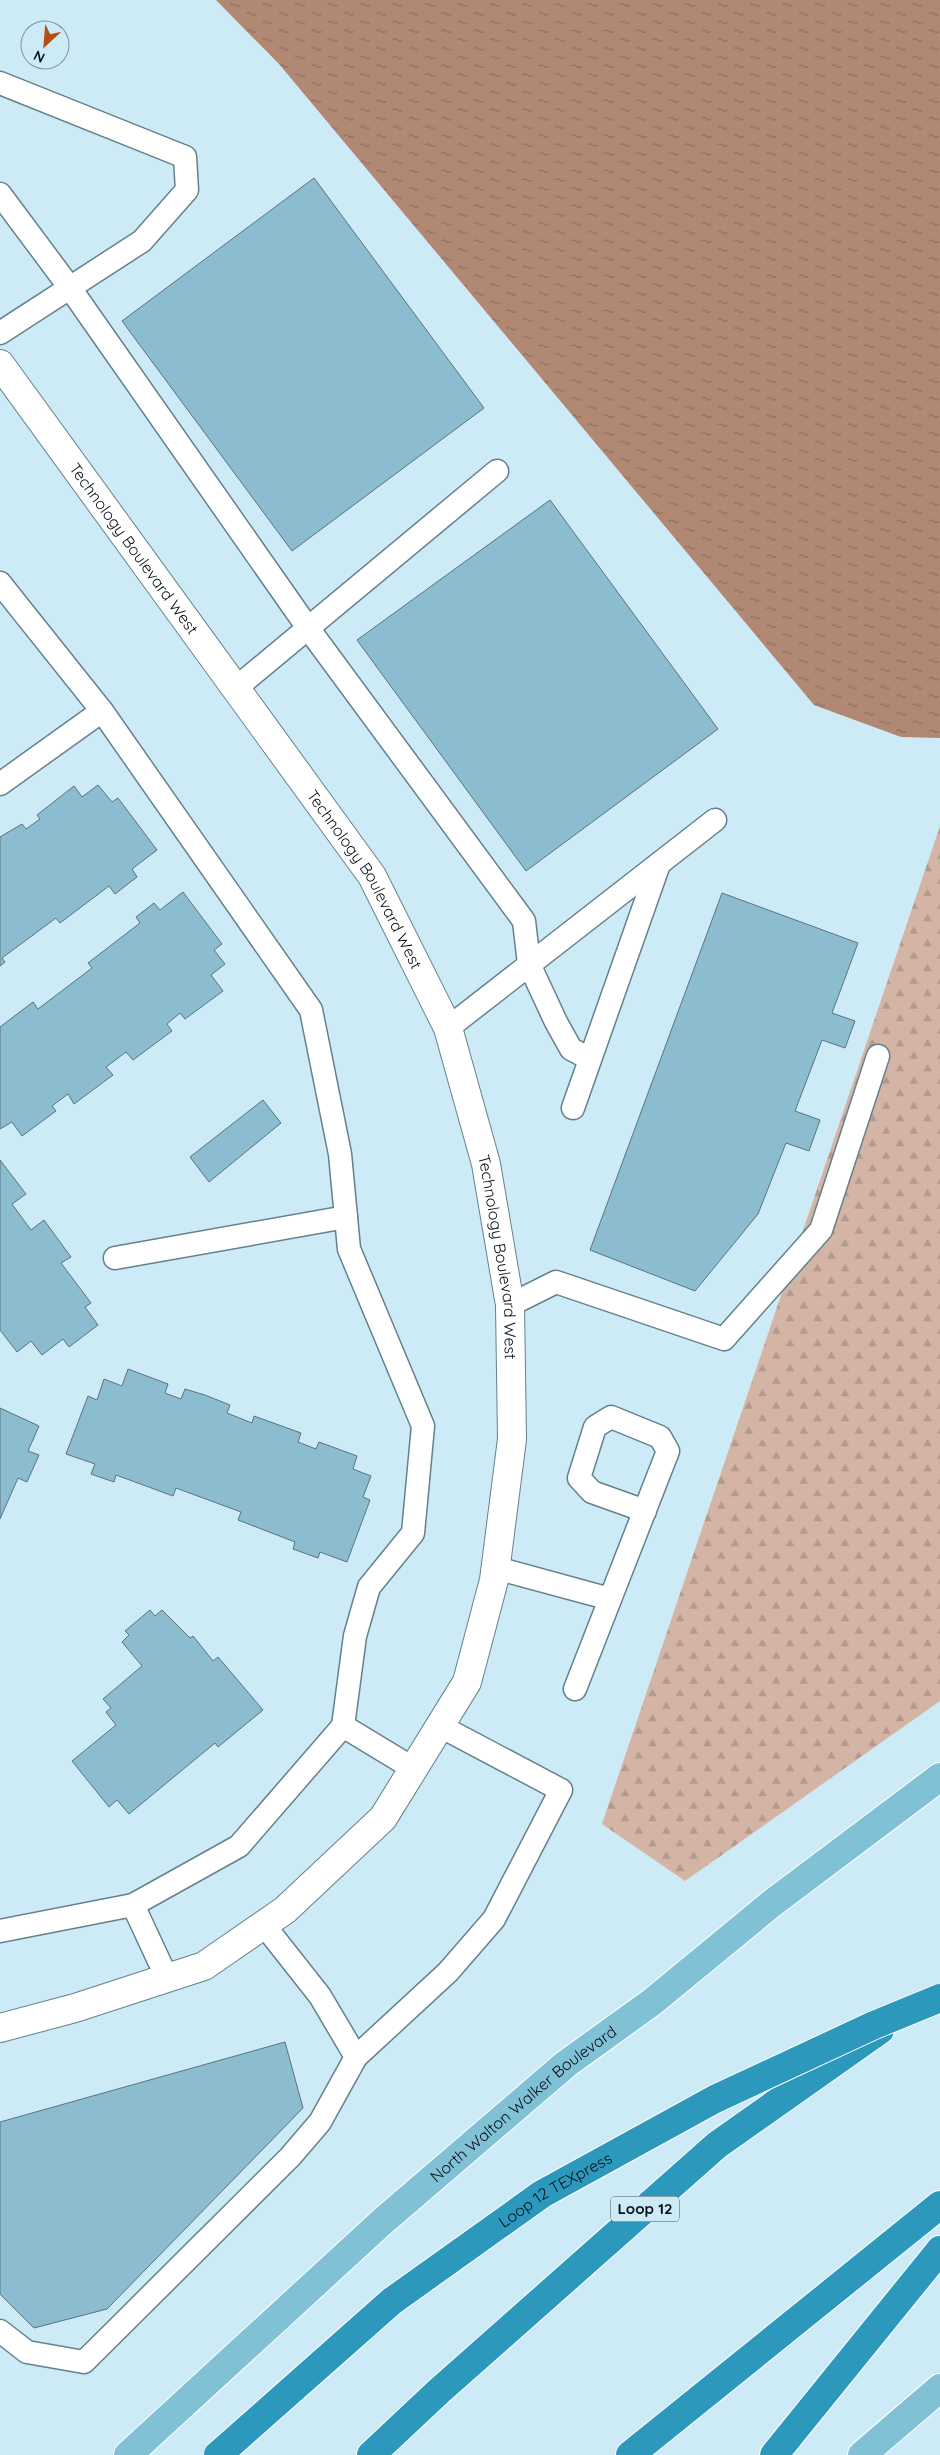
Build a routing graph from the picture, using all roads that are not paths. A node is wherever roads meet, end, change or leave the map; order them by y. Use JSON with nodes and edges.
{"nodes":[{"id":1,"x":0,"y":83,"type":"edge"},
{"id":2,"x":0,"y":194,"type":"edge"},
{"id":3,"x":70,"y":288,"type":"junction"},
{"id":4,"x":0,"y":333,"type":"edge"},
{"id":5,"x":0,"y":364,"type":"edge"},
{"id":6,"x":497,"y":471,"type":"dead end"},
{"id":7,"x":0,"y":583,"type":"edge"},
{"id":8,"x":308,"y":628,"type":"junction"},
{"id":9,"x":236,"y":688,"type":"junction"},
{"id":10,"x":102,"y":711,"type":"junction"},
{"id":11,"x":0,"y":784,"type":"edge"},
{"id":12,"x":715,"y":820,"type":"dead end"},
{"id":13,"x":659,"y":864,"type":"junction"},
{"id":14,"x":529,"y":964,"type":"junction"},
{"id":15,"x":448,"y":1028,"type":"junction"},
{"id":16,"x":878,"y":1056,"type":"dead end"},
{"id":17,"x":590,"y":1059,"type":"junction"},
{"id":18,"x":573,"y":1108,"type":"dead end"},
{"id":19,"x":346,"y":1217,"type":"junction"},
{"id":20,"x":116,"y":1258,"type":"dead end"},
{"id":21,"x":510,"y":1305,"type":"junction"},
{"id":22,"x":645,"y":1511,"type":"dead end"},
{"id":23,"x":496,"y":1568,"type":"junction"},
{"id":24,"x":610,"y":1599,"type":"junction"},
{"id":25,"x":575,"y":1689,"type":"dead end"},
{"id":26,"x":343,"y":1726,"type":"junction"},
{"id":27,"x":440,"y":1726,"type":"junction"},
{"id":28,"x":414,"y":1769,"type":"junction"},
{"id":29,"x":940,"y":1777,"type":"edge"},
{"id":30,"x":133,"y":1905,"type":"junction"},
{"id":31,"x":264,"y":1925,"type":"junction"},
{"id":32,"x":0,"y":1931,"type":"edge"},
{"id":33,"x":167,"y":1978,"type":"junction"},
{"id":34,"x":940,"y":1988,"type":"edge"},
{"id":35,"x":940,"y":1998,"type":"edge"},
{"id":36,"x":0,"y":2028,"type":"edge"},
{"id":37,"x":356,"y":2057,"type":"junction"},
{"id":38,"x":940,"y":2205,"type":"edge"},
{"id":39,"x":940,"y":2250,"type":"edge"},
{"id":40,"x":0,"y":2331,"type":"edge"},
{"id":41,"x":940,"y":2388,"type":"edge"},
{"id":42,"x":128,"y":2455,"type":"edge"},
{"id":43,"x":218,"y":2455,"type":"edge"},
{"id":44,"x":371,"y":2455,"type":"edge"},
{"id":45,"x":630,"y":2455,"type":"edge"},
{"id":46,"x":774,"y":2455,"type":"edge"},
{"id":47,"x":862,"y":2455,"type":"edge"}],
"edges":[{"from":1,"to":3,"type":"lane"},
{"from":2,"to":3,"type":"lane"},
{"from":3,"to":4,"type":"lane"},
{"from":3,"to":8,"type":"lane"},
{"from":5,"to":9,"type":"street","name":"Technology Boulevard West"},
{"from":6,"to":8,"type":"lane"},
{"from":7,"to":10,"type":"lane"},
{"from":8,"to":9,"type":"lane"},
{"from":8,"to":14,"type":"lane"},
{"from":9,"to":15,"type":"street","name":"Technology Boulevard West"},
{"from":10,"to":11,"type":"lane"},
{"from":10,"to":19,"type":"lane"},
{"from":12,"to":13,"type":"lane"},
{"from":13,"to":14,"type":"lane"},
{"from":13,"to":17,"type":"lane"},
{"from":14,"to":15,"type":"lane"},
{"from":14,"to":17,"type":"lane"},
{"from":15,"to":21,"type":"street","name":"Technology Boulevard West"},
{"from":16,"to":21,"type":"lane"},
{"from":17,"to":18,"type":"lane"},
{"from":19,"to":20,"type":"lane"},
{"from":19,"to":26,"type":"lane"},
{"from":21,"to":23,"type":"street","name":"Technology Boulevard West"},
{"from":22,"to":24,"type":"lane"},
{"from":23,"to":24,"type":"lane"},
{"from":23,"to":27,"type":"street","name":"Technology Boulevard West"},
{"from":24,"to":25,"type":"lane"},
{"from":26,"to":28,"type":"lane"},
{"from":26,"to":30,"type":"lane"},
{"from":27,"to":28,"type":"street","name":"Technology Boulevard West"},
{"from":27,"to":37,"type":"lane"},
{"from":28,"to":31,"type":"street","name":"Technology Boulevard West"},
{"from":29,"to":42,"type":"main road","name":"North Walton Walker Boulevard"},
{"from":30,"to":32,"type":"lane"},
{"from":30,"to":33,"type":"lane"},
{"from":31,"to":33,"type":"street","name":"Technology Boulevard West"},
{"from":31,"to":37,"type":"lane"},
{"from":33,"to":36,"type":"street","name":"Technology Boulevard West"},
{"from":34,"to":44,"type":"highway","number":"Loop 12"},
{"from":35,"to":43,"type":"highway","name":"Loop 12 TEXpress","bridge":true},
{"from":37,"to":40,"type":"lane"},
{"from":38,"to":45,"type":"highway"},
{"from":39,"to":46,"type":"highway"},
{"from":41,"to":47,"type":"main road"}]}
